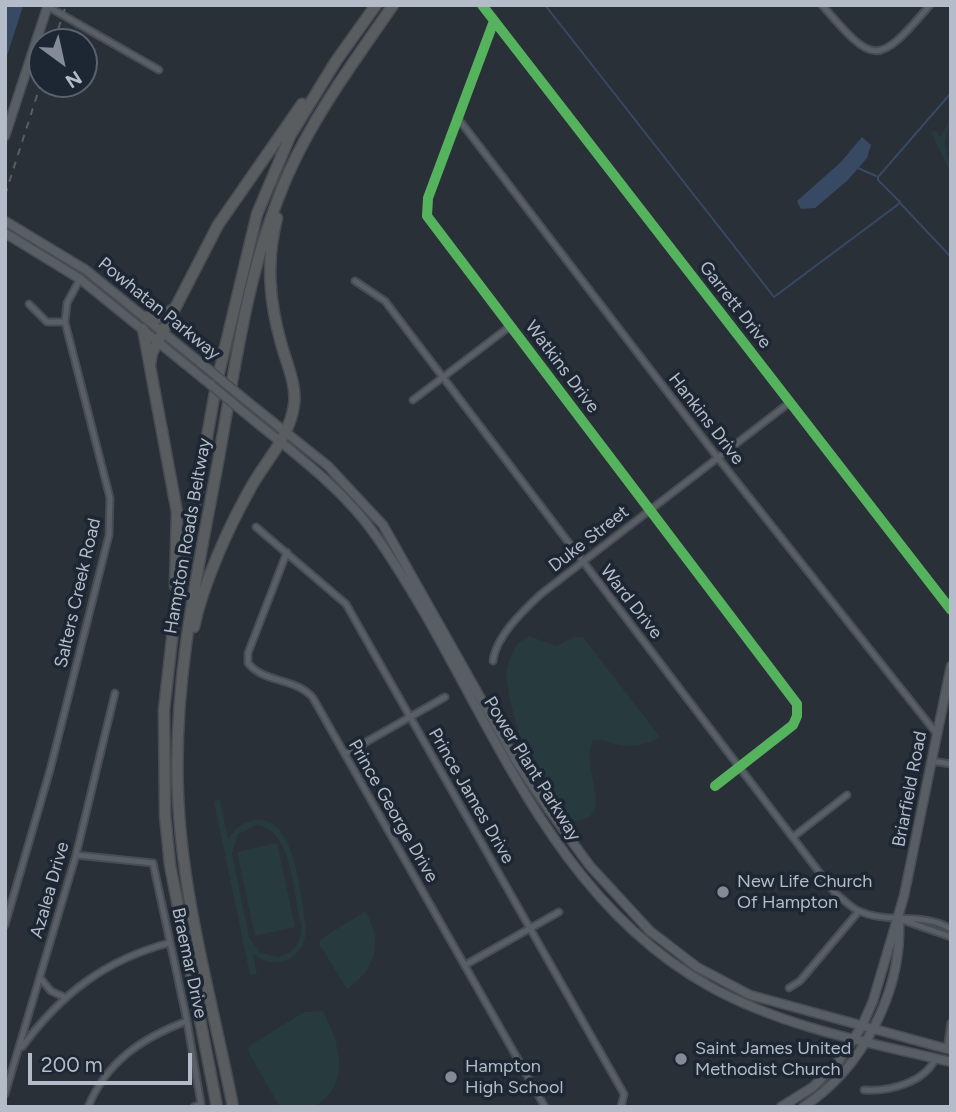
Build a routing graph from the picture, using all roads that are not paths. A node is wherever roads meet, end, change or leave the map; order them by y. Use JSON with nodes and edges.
{"nodes":[{"id":1,"x":48,"y":5,"type":"edge"},
{"id":2,"x":376,"y":5,"type":"edge"},
{"id":3,"x":393,"y":5,"type":"edge"},
{"id":4,"x":482,"y":5,"type":"edge"},
{"id":5,"x":822,"y":5,"type":"edge"},
{"id":6,"x":930,"y":5,"type":"edge"},
{"id":7,"x":494,"y":21,"type":"junction"},
{"id":8,"x":336,"y":61,"type":"junction"},
{"id":9,"x":159,"y":70,"type":"dead end"},
{"id":10,"x":457,"y":117,"type":"junction"},
{"id":11,"x":5,"y":136,"type":"edge"},
{"id":12,"x":289,"y":172,"type":"junction"},
{"id":13,"x":5,"y":220,"type":"edge"},
{"id":14,"x":5,"y":233,"type":"edge"},
{"id":15,"x":86,"y":270,"type":"junction"},
{"id":16,"x":80,"y":279,"type":"junction"},
{"id":17,"x":355,"y":281,"type":"dead end"},
{"id":18,"x":29,"y":304,"type":"dead end"},
{"id":19,"x":175,"y":307,"type":"junction"},
{"id":20,"x":145,"y":317,"type":"junction"},
{"id":21,"x":65,"y":322,"type":"junction"},
{"id":22,"x":509,"y":327,"type":"junction"},
{"id":23,"x":143,"y":329,"type":"junction"},
{"id":24,"x":161,"y":337,"type":"junction"},
{"id":25,"x":150,"y":365,"type":"junction"},
{"id":26,"x":442,"y":378,"type":"junction"},
{"id":27,"x":413,"y":400,"type":"dead end"},
{"id":28,"x":789,"y":403,"type":"junction"},
{"id":29,"x":286,"y":432,"type":"junction"},
{"id":30,"x":281,"y":443,"type":"junction"},
{"id":31,"x":718,"y":458,"type":"junction"},
{"id":32,"x":649,"y":510,"type":"junction"},
{"id":33,"x":256,"y":527,"type":"dead end"},
{"id":34,"x":287,"y":552,"type":"junction"},
{"id":35,"x":582,"y":562,"type":"junction"},
{"id":36,"x":951,"y":610,"type":"edge"},
{"id":37,"x":174,"y":621,"type":"junction"},
{"id":38,"x":184,"y":654,"type":"junction"},
{"id":39,"x":492,"y":661,"type":"dead end"},
{"id":40,"x":951,"y":666,"type":"edge"},
{"id":41,"x":116,"y":693,"type":"dead end"},
{"id":42,"x":445,"y":697,"type":"dead end"},
{"id":43,"x":410,"y":717,"type":"junction"},
{"id":44,"x":937,"y":734,"type":"junction"},
{"id":45,"x":345,"y":754,"type":"junction"},
{"id":46,"x":932,"y":761,"type":"junction"},
{"id":47,"x":951,"y":764,"type":"edge"},
{"id":48,"x":740,"y":766,"type":"junction"},
{"id":49,"x":715,"y":786,"type":"dead end"},
{"id":50,"x":847,"y":795,"type":"dead end"},
{"id":51,"x":793,"y":837,"type":"junction"},
{"id":52,"x":76,"y":855,"type":"junction"},
{"id":53,"x":859,"y":911,"type":"junction"},
{"id":54,"x":559,"y":912,"type":"dead end"},
{"id":55,"x":899,"y":919,"type":"junction"},
{"id":56,"x":5,"y":925,"type":"edge"},
{"id":57,"x":530,"y":928,"type":"junction"},
{"id":58,"x":951,"y":929,"type":"edge"},
{"id":59,"x":951,"y":937,"type":"edge"},
{"id":60,"x":169,"y":943,"type":"junction"},
{"id":61,"x":465,"y":965,"type":"junction"},
{"id":62,"x":40,"y":978,"type":"junction"},
{"id":63,"x":789,"y":988,"type":"dead end"},
{"id":64,"x":64,"y":997,"type":"junction"},
{"id":65,"x":187,"y":1021,"type":"junction"},
{"id":66,"x":951,"y":1023,"type":"edge"},
{"id":67,"x":862,"y":1026,"type":"junction"},
{"id":68,"x":873,"y":1029,"type":"junction"},
{"id":69,"x":855,"y":1039,"type":"junction"},
{"id":70,"x":865,"y":1042,"type":"junction"},
{"id":71,"x":949,"y":1049,"type":"edge"},
{"id":72,"x":18,"y":1053,"type":"junction"},
{"id":73,"x":935,"y":1059,"type":"junction"},
{"id":74,"x":951,"y":1062,"type":"edge"},
{"id":75,"x":864,"y":1090,"type":"dead end"},
{"id":76,"x":5,"y":1094,"type":"edge"},
{"id":77,"x":88,"y":1107,"type":"edge"},
{"id":78,"x":194,"y":1107,"type":"edge"},
{"id":79,"x":217,"y":1107,"type":"edge"},
{"id":80,"x":233,"y":1107,"type":"edge"},
{"id":81,"x":545,"y":1107,"type":"edge"},
{"id":82,"x":621,"y":1107,"type":"edge"},
{"id":83,"x":781,"y":1107,"type":"edge"},
{"id":84,"x":803,"y":1107,"type":"edge"}],
"edges":[{"from":1,"to":9,"type":"street"},
{"from":1,"to":11,"type":"main road"},
{"from":2,"to":8,"type":"highway","name":"Hampton Roads Beltway"},
{"from":3,"to":12,"type":"highway","name":"Hampton Roads Beltway"},
{"from":4,"to":7,"type":"street","name":"Garrett Drive"},
{"from":5,"to":6,"type":"street"},
{"from":7,"to":10,"type":"street","name":"Watkins Drive"},
{"from":7,"to":28,"type":"street","name":"Garrett Drive"},
{"from":8,"to":19,"type":"highway"},
{"from":8,"to":37,"type":"highway","name":"Hampton Roads Beltway"},
{"from":10,"to":22,"type":"street","name":"Watkins Drive"},
{"from":10,"to":31,"type":"street","name":"Hankins Drive"},
{"from":12,"to":29,"type":"highway"},
{"from":12,"to":38,"type":"highway","name":"Hampton Roads Beltway"},
{"from":13,"to":15,"type":"main road","name":"Powhatan Parkway"},
{"from":14,"to":16,"type":"main road","name":"Powhatan Parkway"},
{"from":15,"to":16,"type":"street"},
{"from":15,"to":20,"type":"main road","name":"Powhatan Parkway"},
{"from":16,"to":21,"type":"street"},
{"from":16,"to":23,"type":"main road","name":"Powhatan Parkway"},
{"from":17,"to":26,"type":"street","name":"Ward Drive"},
{"from":18,"to":21,"type":"street"},
{"from":19,"to":20,"type":"highway"},
{"from":19,"to":24,"type":"highway"},
{"from":20,"to":24,"type":"main road","name":"Powhatan Parkway"},
{"from":21,"to":56,"type":"street","name":"Salters Creek Road"},
{"from":22,"to":26,"type":"street"},
{"from":22,"to":32,"type":"street","name":"Watkins Drive"},
{"from":23,"to":24,"type":"main road","name":"Powhatan Parkway"},
{"from":23,"to":25,"type":"highway"},
{"from":24,"to":25,"type":"highway"},
{"from":24,"to":29,"type":"main road","name":"Powhatan Parkway","bridge":true},
{"from":24,"to":30,"type":"main road","name":"Powhatan Parkway","bridge":true},
{"from":25,"to":37,"type":"highway"},
{"from":26,"to":27,"type":"street"},
{"from":26,"to":35,"type":"street","name":"Ward Drive"},
{"from":28,"to":31,"type":"street","name":"Duke Street"},
{"from":28,"to":36,"type":"street","name":"Garrett Drive"},
{"from":29,"to":30,"type":"highway"},
{"from":29,"to":67,"type":"main road","name":"Power Plant Parkway"},
{"from":30,"to":38,"type":"highway"},
{"from":30,"to":69,"type":"main road","name":"Power Plant Parkway"},
{"from":31,"to":32,"type":"street","name":"Duke Street"},
{"from":31,"to":44,"type":"street","name":"Hankins Drive"},
{"from":32,"to":35,"type":"street","name":"Duke Street"},
{"from":32,"to":48,"type":"street","name":"Watkins Drive"},
{"from":33,"to":34,"type":"street","name":"Prince James Drive"},
{"from":34,"to":43,"type":"street","name":"Prince James Drive"},
{"from":34,"to":45,"type":"street","name":"Prince George Drive"},
{"from":35,"to":39,"type":"street","name":"Duke Street"},
{"from":35,"to":48,"type":"street","name":"Ward Drive"},
{"from":37,"to":79,"type":"highway","name":"Hampton Roads Beltway"},
{"from":38,"to":80,"type":"highway","name":"Hampton Roads Beltway"},
{"from":40,"to":44,"type":"main road","name":"Briarfield Road"},
{"from":41,"to":52,"type":"street","name":"Azalea Drive"},
{"from":42,"to":43,"type":"street"},
{"from":43,"to":45,"type":"street"},
{"from":43,"to":57,"type":"street","name":"Prince James Drive"},
{"from":44,"to":46,"type":"main road","name":"Briarfield Road"},
{"from":45,"to":61,"type":"street","name":"Prince George Drive"},
{"from":46,"to":47,"type":"street"},
{"from":46,"to":55,"type":"main road","name":"Briarfield Road"},
{"from":48,"to":49,"type":"street"},
{"from":48,"to":51,"type":"street","name":"Ward Drive"},
{"from":50,"to":51,"type":"street"},
{"from":51,"to":53,"type":"street","name":"Ward Drive"},
{"from":52,"to":60,"type":"street","name":"Braemar Drive"},
{"from":52,"to":62,"type":"street","name":"Azalea Drive"},
{"from":53,"to":55,"type":"street","name":"Ward Drive"},
{"from":53,"to":63,"type":"street"},
{"from":54,"to":57,"type":"street"},
{"from":55,"to":58,"type":"street"},
{"from":55,"to":59,"type":"street"},
{"from":55,"to":67,"type":"main road","name":"Briarfield Road"},
{"from":55,"to":68,"type":"main road","name":"Briarfield Road"},
{"from":57,"to":61,"type":"street"},
{"from":57,"to":82,"type":"street","name":"Prince James Drive"},
{"from":60,"to":64,"type":"street"},
{"from":60,"to":65,"type":"street","name":"Braemar Drive"},
{"from":61,"to":81,"type":"street","name":"Prince George Drive"},
{"from":62,"to":64,"type":"street"},
{"from":62,"to":72,"type":"street","name":"Azalea Drive"},
{"from":64,"to":72,"type":"street"},
{"from":65,"to":77,"type":"street"},
{"from":65,"to":78,"type":"street","name":"Braemar Drive"},
{"from":66,"to":71,"type":"street"},
{"from":67,"to":68,"type":"main road","name":"Power Plant Parkway"},
{"from":67,"to":69,"type":"main road","name":"Briarfield Road"},
{"from":68,"to":70,"type":"main road","name":"Briarfield Road"},
{"from":68,"to":71,"type":"main road","name":"Power Plant Parkway"},
{"from":69,"to":70,"type":"main road","name":"Power Plant Parkway"},
{"from":69,"to":83,"type":"main road","name":"Briarfield Road"},
{"from":70,"to":73,"type":"main road","name":"Power Plant Parkway"},
{"from":70,"to":84,"type":"main road","name":"Briarfield Road"},
{"from":72,"to":76,"type":"street","name":"Azalea Drive"},
{"from":73,"to":74,"type":"main road","name":"Power Plant Parkway"},
{"from":73,"to":75,"type":"street"}]}
